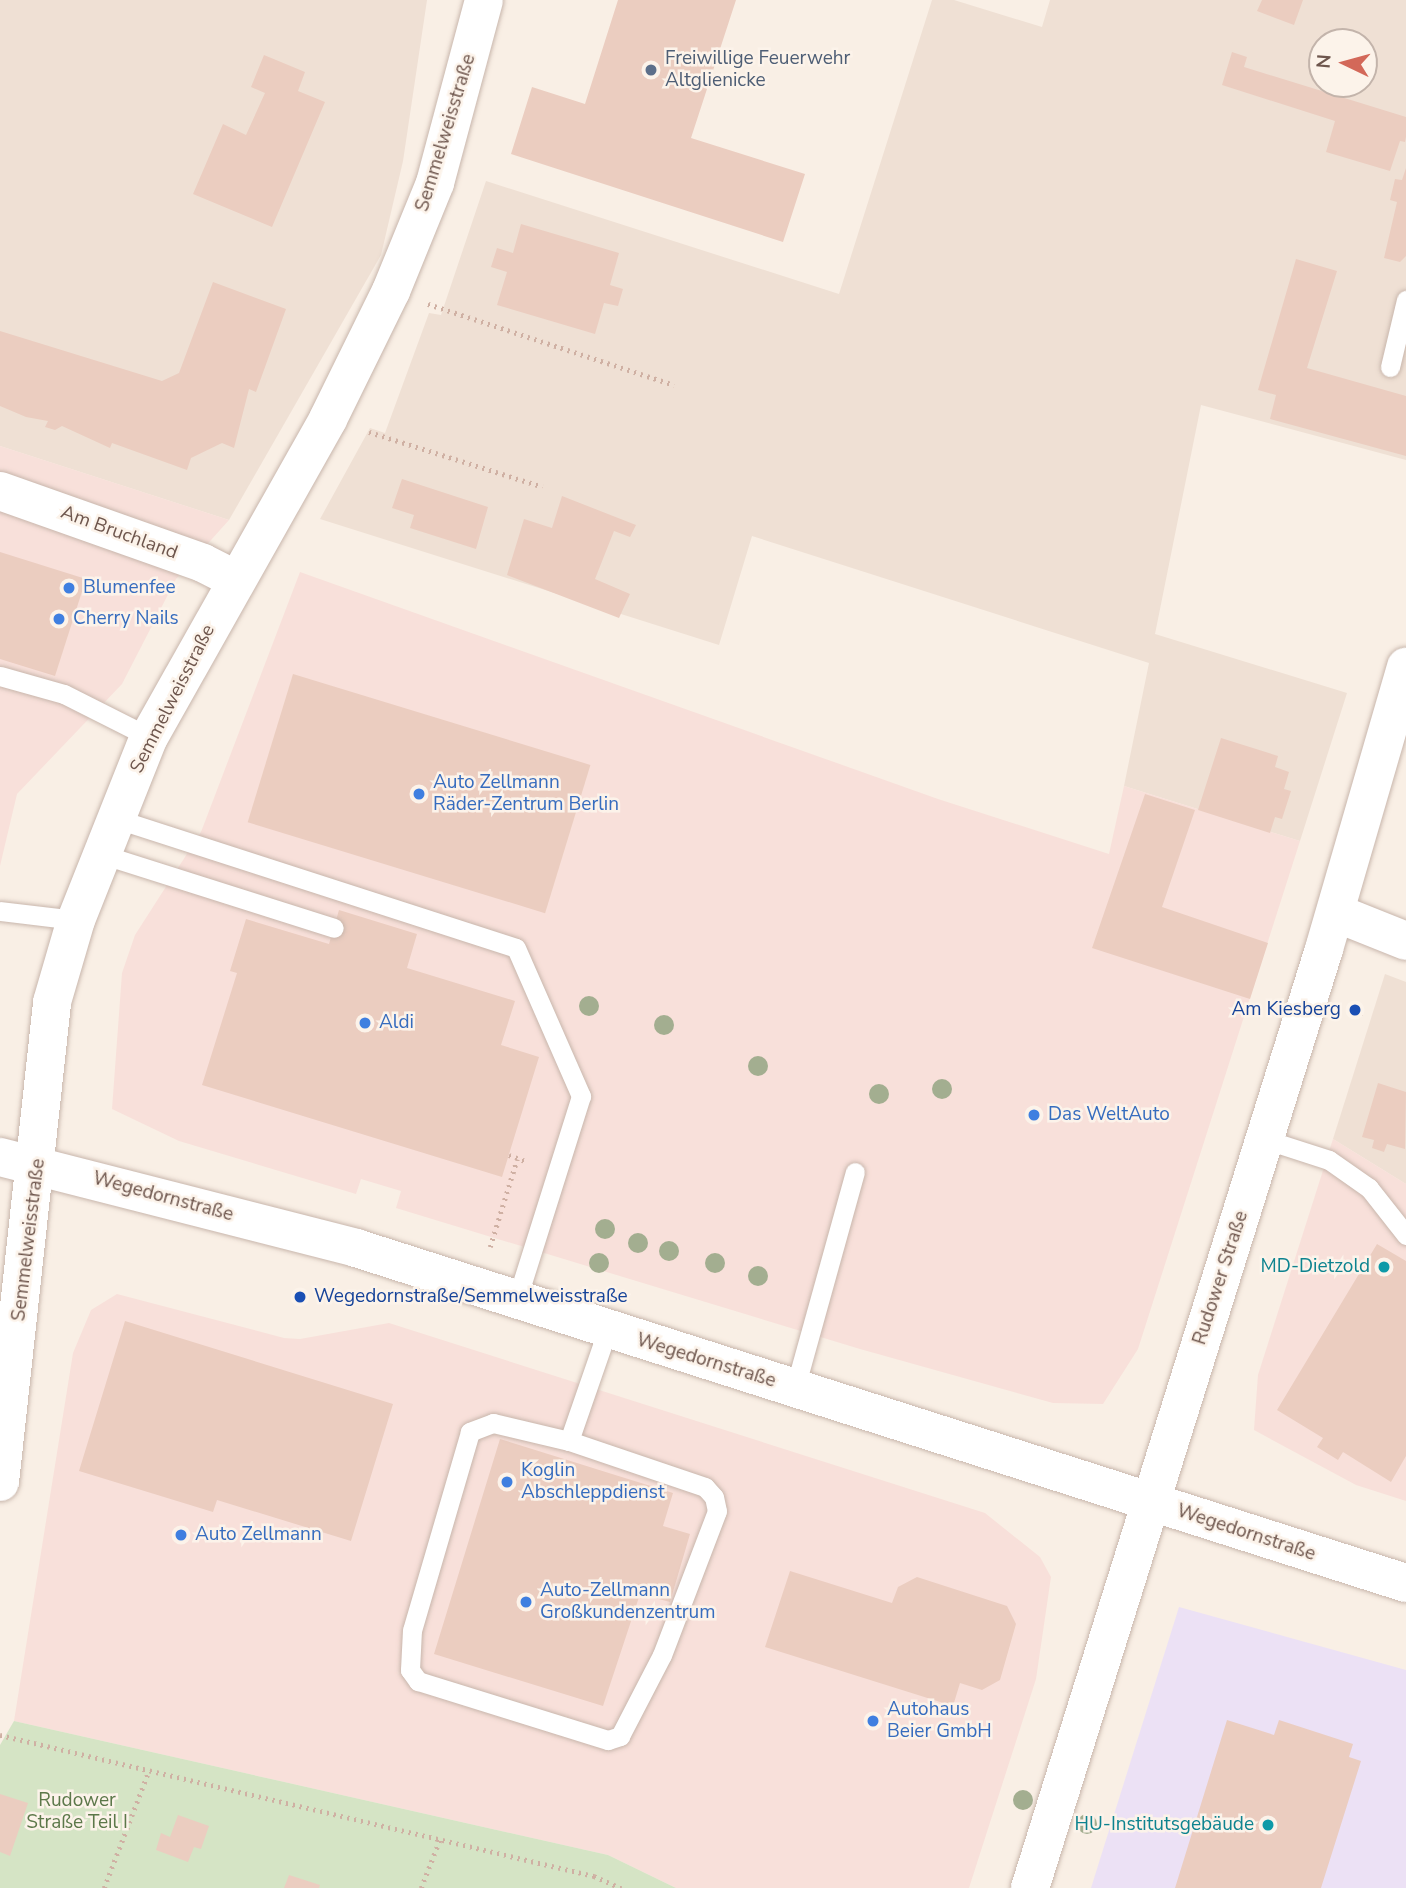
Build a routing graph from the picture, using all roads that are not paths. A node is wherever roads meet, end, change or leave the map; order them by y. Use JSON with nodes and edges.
{"nodes":[{"id":1,"x":484,"y":0,"type":"edge"},
{"id":2,"x":1406,"y":300,"type":"edge"},
{"id":3,"x":1390,"y":367,"type":"dead end"},
{"id":4,"x":0,"y":491,"type":"edge"},
{"id":5,"x":236,"y":580,"type":"junction"},
{"id":6,"x":1406,"y":667,"type":"edge"},
{"id":7,"x":0,"y":676,"type":"edge"},
{"id":8,"x":149,"y":737,"type":"junction"},
{"id":9,"x":114,"y":818,"type":"junction"},
{"id":10,"x":101,"y":854,"type":"junction"},
{"id":11,"x":0,"y":911,"type":"edge"},
{"id":12,"x":1336,"y":912,"type":"junction"},
{"id":13,"x":76,"y":920,"type":"junction"},
{"id":14,"x":334,"y":928,"type":"dead end"},
{"id":15,"x":1406,"y":941,"type":"edge"},
{"id":16,"x":1265,"y":1139,"type":"junction"},
{"id":17,"x":0,"y":1157,"type":"edge"},
{"id":18,"x":38,"y":1164,"type":"junction"},
{"id":19,"x":855,"y":1172,"type":"dead end"},
{"id":20,"x":1406,"y":1235,"type":"edge"},
{"id":21,"x":517,"y":1299,"type":"junction"},
{"id":22,"x":607,"y":1331,"type":"junction"},
{"id":23,"x":795,"y":1388,"type":"junction"},
{"id":24,"x":569,"y":1441,"type":"junction"},
{"id":25,"x":0,"y":1482,"type":"edge"},
{"id":26,"x":1148,"y":1500,"type":"junction"},
{"id":27,"x":1406,"y":1583,"type":"edge"},
{"id":28,"x":1030,"y":1888,"type":"edge"}],
"edges":[{"from":1,"to":5,"type":"street","name":"Semmelweisstraße"},
{"from":2,"to":3,"type":"lane"},
{"from":4,"to":5,"type":"street","name":"Am Bruchland"},
{"from":5,"to":8,"type":"street","name":"Semmelweisstraße"},
{"from":6,"to":12,"type":"street","name":"Rudower Straße"},
{"from":7,"to":8,"type":"lane"},
{"from":8,"to":9,"type":"street","name":"Semmelweisstraße"},
{"from":9,"to":10,"type":"street","name":"Semmelweisstraße"},
{"from":9,"to":21,"type":"lane"},
{"from":10,"to":13,"type":"street","name":"Semmelweisstraße"},
{"from":10,"to":14,"type":"lane"},
{"from":11,"to":13,"type":"lane"},
{"from":12,"to":15,"type":"street"},
{"from":12,"to":16,"type":"street","name":"Rudower Straße"},
{"from":13,"to":18,"type":"street","name":"Semmelweisstraße"},
{"from":16,"to":20,"type":"lane"},
{"from":16,"to":26,"type":"street","name":"Rudower Straße"},
{"from":17,"to":18,"type":"street","name":"Wegedornstraße"},
{"from":18,"to":21,"type":"street","name":"Wegedornstraße"},
{"from":18,"to":25,"type":"street","name":"Semmelweisstraße"},
{"from":19,"to":23,"type":"lane"},
{"from":21,"to":22,"type":"street","name":"Wegedornstraße"},
{"from":22,"to":23,"type":"street","name":"Wegedornstraße"},
{"from":22,"to":24,"type":"lane"},
{"from":23,"to":26,"type":"street","name":"Wegedornstraße"},
{"from":24,"to":24,"type":"lane"},
{"from":26,"to":27,"type":"street","name":"Wegedornstraße"},
{"from":26,"to":28,"type":"street","name":"Rudower Straße"}]}
